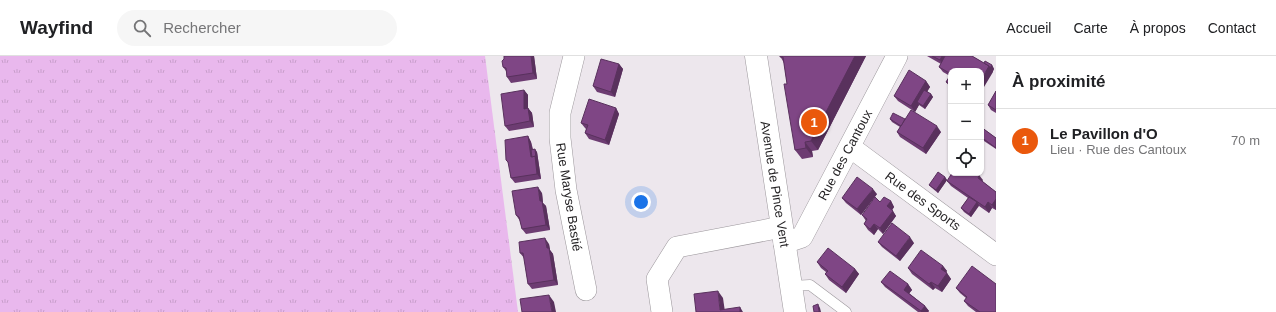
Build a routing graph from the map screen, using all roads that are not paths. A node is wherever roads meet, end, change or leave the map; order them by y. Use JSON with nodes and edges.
{"nodes":[{"id":1,"x":574,"y":56,"type":"edge"},
{"id":2,"x":756,"y":56,"type":"edge"},
{"id":3,"x":897,"y":56,"type":"edge"},
{"id":4,"x":850,"y":147,"type":"junction"},
{"id":5,"x":783,"y":235,"type":"junction"},
{"id":6,"x":996,"y":255,"type":"edge"},
{"id":7,"x":791,"y":286,"type":"junction"},
{"id":8,"x":586,"y":290,"type":"dead end"},
{"id":9,"x":662,"y":312,"type":"edge"},
{"id":10,"x":795,"y":312,"type":"edge"},
{"id":11,"x":846,"y":312,"type":"edge"}],
"edges":[{"from":1,"to":8,"type":"street","name":"Rue Maryse Bastié"},
{"from":2,"to":5,"type":"main road","name":"Avenue de Pince Vent"},
{"from":3,"to":4,"type":"street","name":"Rue des Cantoux"},
{"from":4,"to":5,"type":"street","name":"Rue des Cantoux"},
{"from":4,"to":6,"type":"street","name":"Rue des Sports"},
{"from":5,"to":7,"type":"main road","name":"Avenue de Pince Vent"},
{"from":5,"to":9,"type":"street","name":"Rue des Cantoux"},
{"from":7,"to":10,"type":"main road","name":"Avenue de Pince Vent"},
{"from":7,"to":11,"type":"lane"}]}
